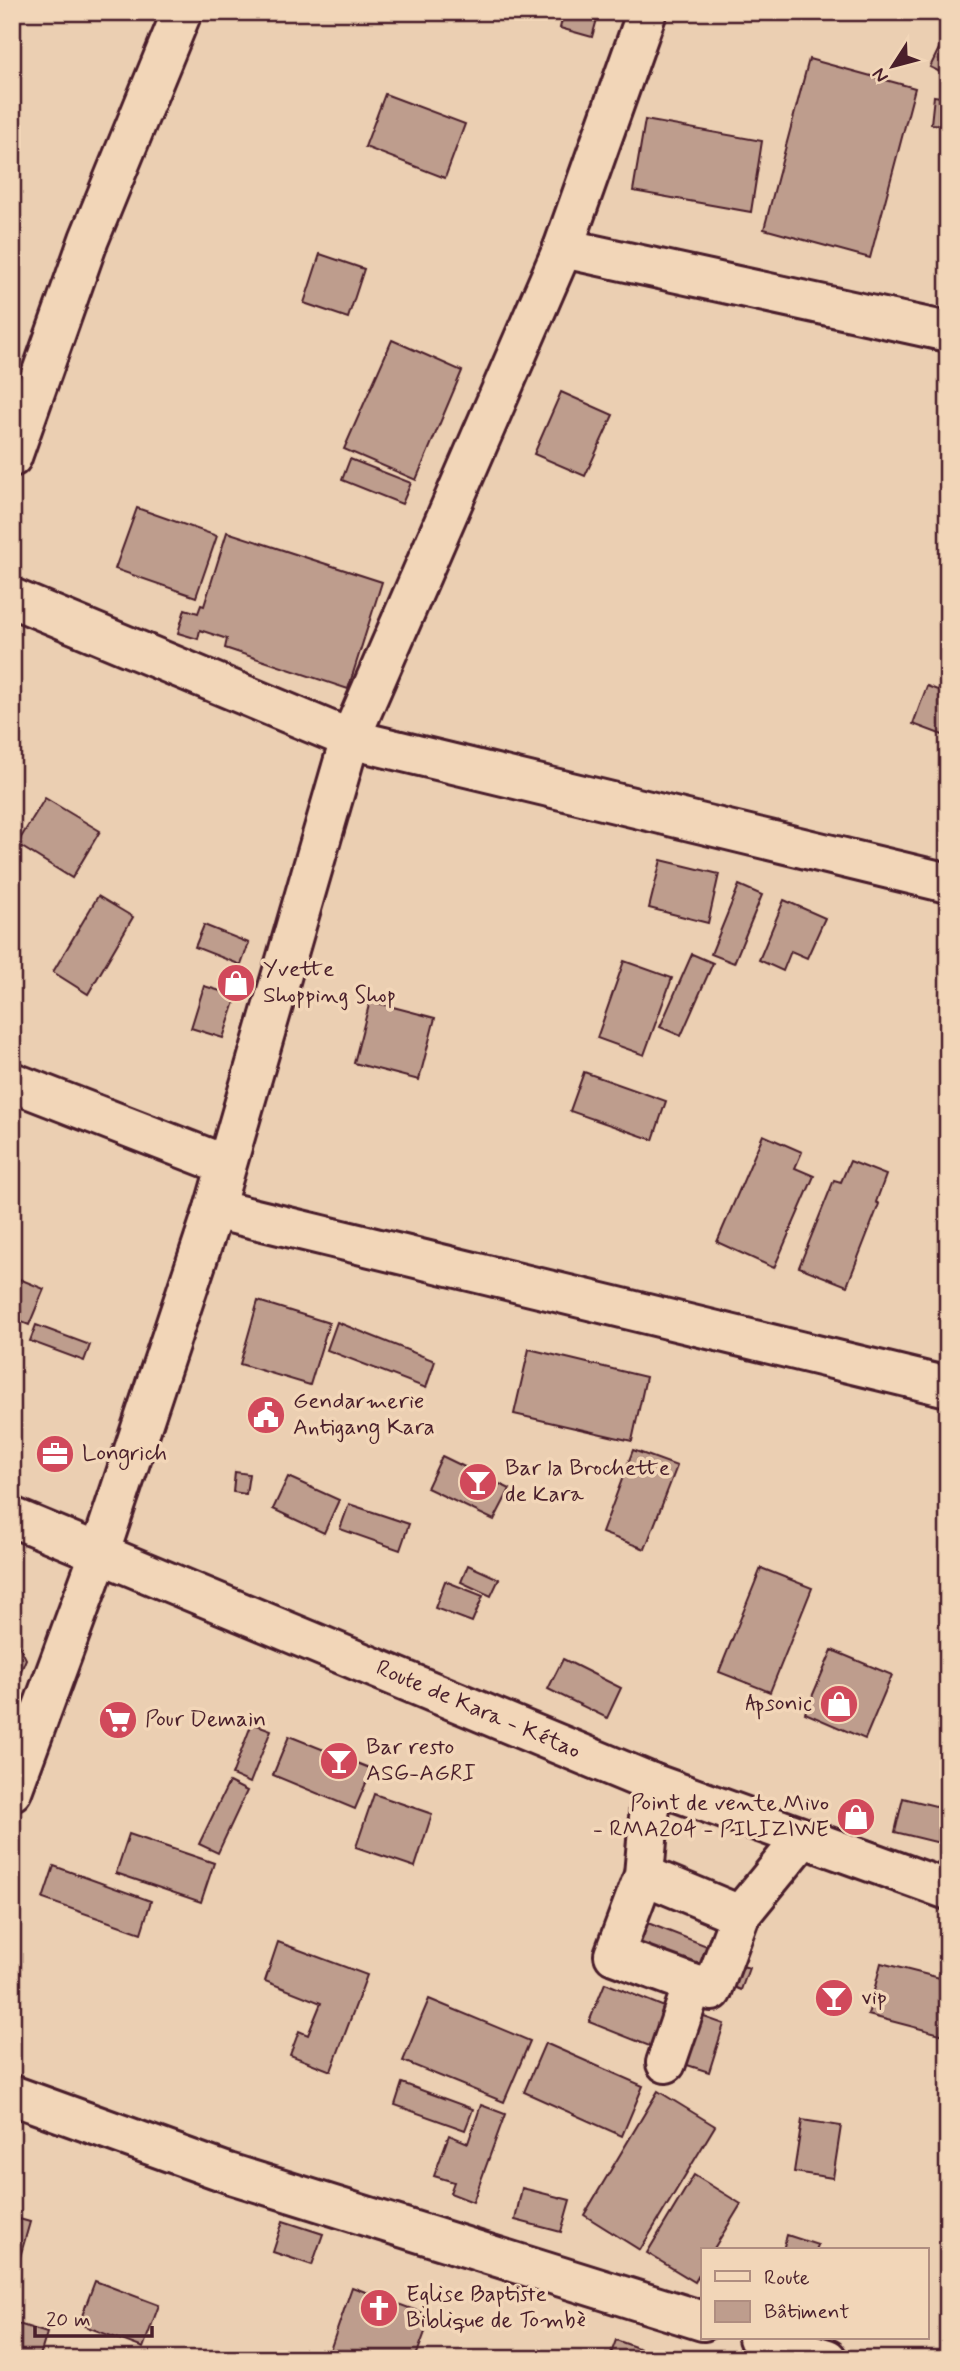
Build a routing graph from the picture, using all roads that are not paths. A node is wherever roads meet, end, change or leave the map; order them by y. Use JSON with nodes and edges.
{"nodes":[{"id":1,"x":182,"y":12,"type":"edge"},
{"id":2,"x":647,"y":12,"type":"edge"},
{"id":3,"x":563,"y":248,"type":"junction"},
{"id":4,"x":948,"y":332,"type":"edge"},
{"id":5,"x":12,"y":457,"type":"edge"},
{"id":6,"x":12,"y":598,"type":"edge"},
{"id":7,"x":350,"y":739,"type":"junction"},
{"id":8,"x":948,"y":883,"type":"edge"},
{"id":9,"x":12,"y":1082,"type":"edge"},
{"id":10,"x":226,"y":1165,"type":"junction"},
{"id":11,"x":214,"y":1209,"type":"junction"},
{"id":12,"x":948,"y":1387,"type":"edge"},
{"id":13,"x":12,"y":1517,"type":"edge"},
{"id":14,"x":100,"y":1552,"type":"junction"},
{"id":15,"x":652,"y":1783,"type":"junction"},
{"id":16,"x":12,"y":1791,"type":"edge"},
{"id":17,"x":803,"y":1838,"type":"junction"},
{"id":18,"x":643,"y":1875,"type":"junction"},
{"id":19,"x":948,"y":1890,"type":"edge"},
{"id":20,"x":740,"y":1916,"type":"junction"},
{"id":21,"x":693,"y":1984,"type":"junction"},
{"id":22,"x":666,"y":2063,"type":"dead end"},
{"id":23,"x":12,"y":2095,"type":"edge"},
{"id":24,"x":701,"y":2320,"type":"edge"},
{"id":25,"x":765,"y":2340,"type":"edge"},
{"id":26,"x":827,"y":2359,"type":"edge"}],
"edges":[{"from":1,"to":5,"type":"street"},
{"from":2,"to":3,"type":"street"},
{"from":3,"to":4,"type":"street"},
{"from":3,"to":7,"type":"street"},
{"from":6,"to":7,"type":"street"},
{"from":7,"to":8,"type":"street"},
{"from":7,"to":10,"type":"street"},
{"from":9,"to":10,"type":"street"},
{"from":10,"to":11,"type":"street"},
{"from":11,"to":12,"type":"street"},
{"from":11,"to":14,"type":"street"},
{"from":13,"to":14,"type":"street","name":"Route de Kara - Kétao"},
{"from":14,"to":15,"type":"street","name":"Route de Kara - Kétao"},
{"from":14,"to":16,"type":"street"},
{"from":15,"to":17,"type":"street","name":"Route de Kara - Kétao"},
{"from":15,"to":18,"type":"street"},
{"from":17,"to":19,"type":"street","name":"Route de Kara - Kétao"},
{"from":17,"to":20,"type":"street"},
{"from":18,"to":20,"type":"street"},
{"from":18,"to":21,"type":"street"},
{"from":20,"to":21,"type":"street"},
{"from":21,"to":22,"type":"street"},
{"from":23,"to":24,"type":"street"},
{"from":25,"to":26,"type":"street"}]}
